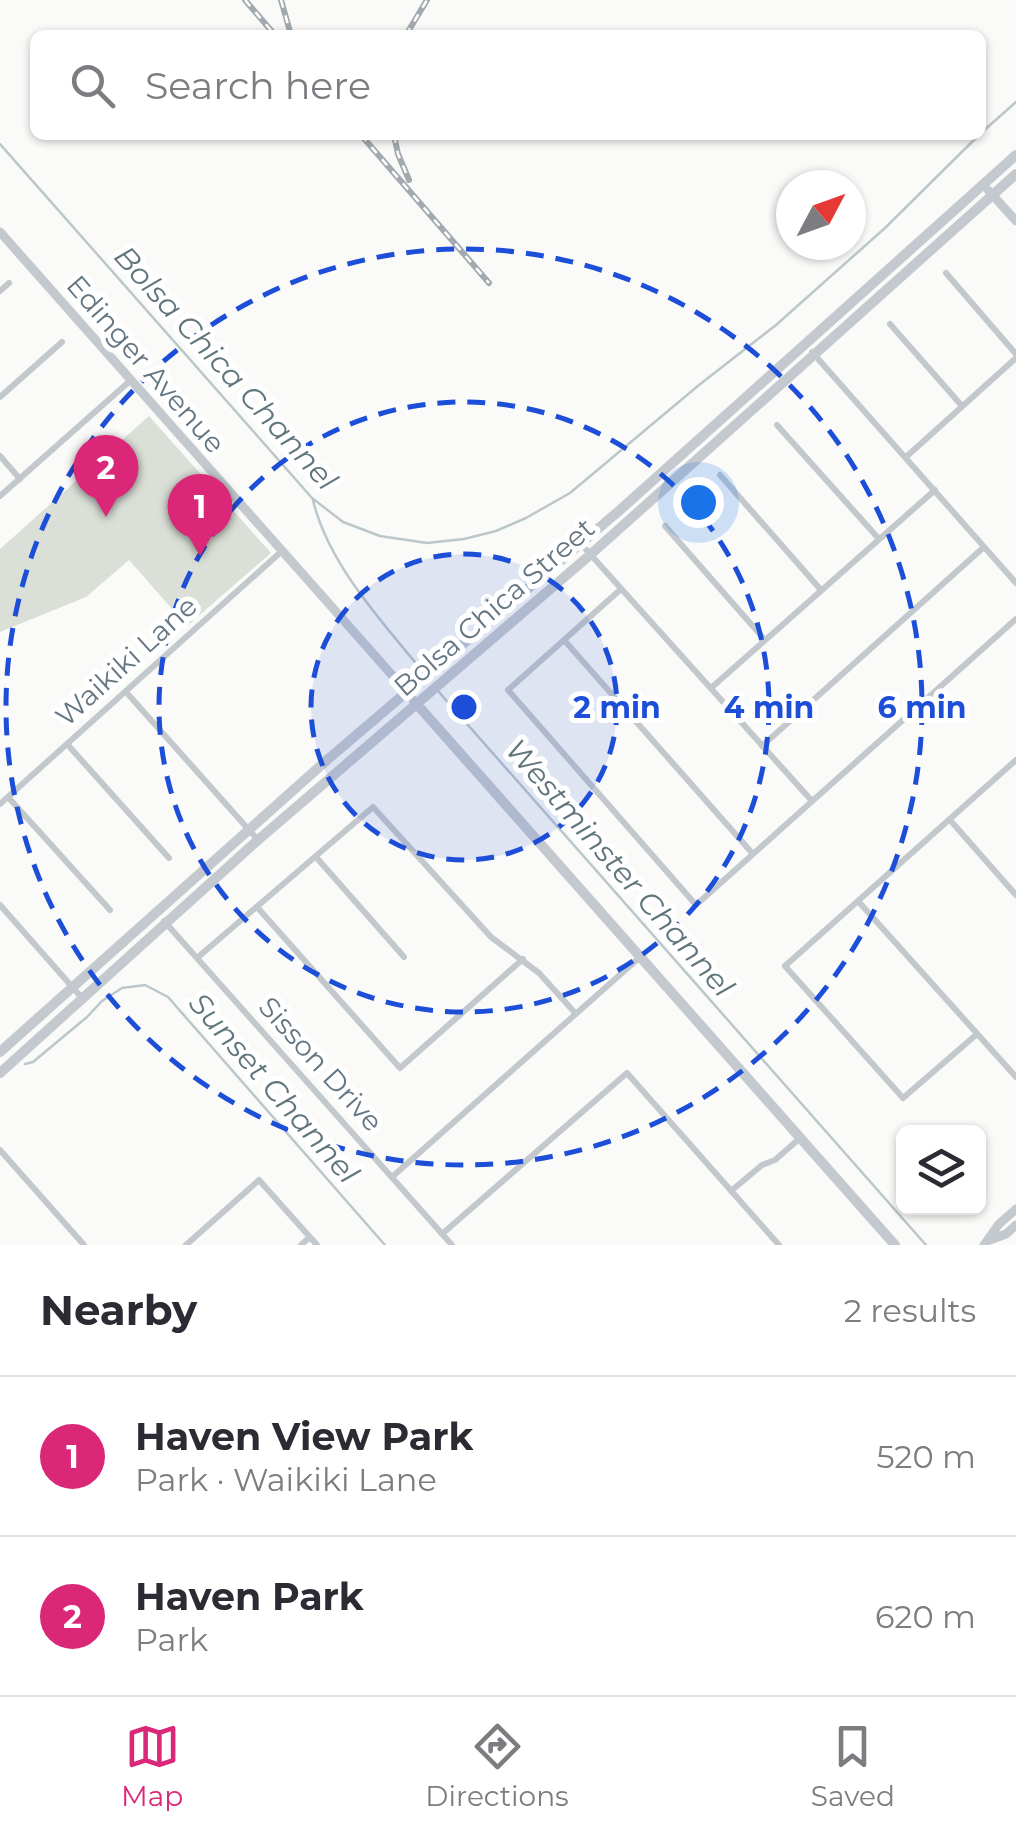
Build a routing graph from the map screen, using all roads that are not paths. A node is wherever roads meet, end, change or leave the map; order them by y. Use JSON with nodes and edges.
{"nodes":[{"id":1,"x":1016,"y":154,"type":"edge"},
{"id":2,"x":1016,"y":174,"type":"edge"},
{"id":3,"x":983,"y":184,"type":"junction"},
{"id":4,"x":993,"y":195,"type":"junction"},
{"id":5,"x":1016,"y":221,"type":"edge"},
{"id":6,"x":0,"y":232,"type":"edge"},
{"id":7,"x":946,"y":274,"type":"dead end"},
{"id":8,"x":9,"y":283,"type":"dead end"},
{"id":9,"x":0,"y":291,"type":"edge"},
{"id":10,"x":890,"y":324,"type":"dead end"},
{"id":11,"x":62,"y":342,"type":"dead end"},
{"id":12,"x":805,"y":345,"type":"junction"},
{"id":13,"x":815,"y":355,"type":"junction"},
{"id":14,"x":1016,"y":356,"type":"edge"},
{"id":15,"x":131,"y":380,"type":"junction"},
{"id":16,"x":0,"y":397,"type":"edge"},
{"id":17,"x":962,"y":406,"type":"junction"},
{"id":18,"x":777,"y":426,"type":"dead end"},
{"id":19,"x":0,"y":456,"type":"edge"},
{"id":20,"x":906,"y":457,"type":"junction"},
{"id":21,"x":720,"y":475,"type":"dead end"},
{"id":22,"x":20,"y":479,"type":"junction"},
{"id":23,"x":935,"y":490,"type":"junction"},
{"id":24,"x":0,"y":496,"type":"edge"},
{"id":25,"x":665,"y":526,"type":"dead end"},
{"id":26,"x":879,"y":539,"type":"junction"},
{"id":27,"x":580,"y":544,"type":"junction"},
{"id":28,"x":984,"y":547,"type":"junction"},
{"id":29,"x":282,"y":551,"type":"junction"},
{"id":30,"x":590,"y":554,"type":"junction"},
{"id":31,"x":1016,"y":584,"type":"edge"},
{"id":32,"x":621,"y":589,"type":"junction"},
{"id":33,"x":821,"y":590,"type":"junction"},
{"id":34,"x":1016,"y":619,"type":"edge"},
{"id":35,"x":564,"y":640,"type":"junction"},
{"id":36,"x":765,"y":640,"type":"junction"},
{"id":37,"x":711,"y":688,"type":"junction"},
{"id":38,"x":126,"y":692,"type":"junction"},
{"id":39,"x":407,"y":692,"type":"junction"},
{"id":40,"x":416,"y":704,"type":"junction"},
{"id":41,"x":67,"y":744,"type":"junction"},
{"id":42,"x":762,"y":746,"type":"junction"},
{"id":43,"x":328,"y":760,"type":"junction"},
{"id":44,"x":1016,"y":760,"type":"edge"},
{"id":45,"x":338,"y":772,"type":"junction"},
{"id":46,"x":8,"y":797,"type":"junction"},
{"id":47,"x":812,"y":802,"type":"junction"},
{"id":48,"x":0,"y":804,"type":"edge"},
{"id":49,"x":950,"y":820,"type":"junction"},
{"id":50,"x":249,"y":830,"type":"junction"},
{"id":51,"x":258,"y":840,"type":"junction"},
{"id":52,"x":753,"y":854,"type":"junction"},
{"id":53,"x":316,"y":857,"type":"junction"},
{"id":54,"x":169,"y":858,"type":"dead end"},
{"id":55,"x":1016,"y":895,"type":"edge"},
{"id":56,"x":858,"y":901,"type":"junction"},
{"id":57,"x":0,"y":905,"type":"edge"},
{"id":58,"x":257,"y":907,"type":"junction"},
{"id":59,"x":110,"y":910,"type":"dead end"},
{"id":60,"x":156,"y":912,"type":"junction"},
{"id":61,"x":166,"y":924,"type":"junction"},
{"id":62,"x":640,"y":957,"type":"junction"},
{"id":63,"x":197,"y":958,"type":"junction"},
{"id":64,"x":404,"y":958,"type":"dead end"},
{"id":65,"x":523,"y":960,"type":"junction"},
{"id":66,"x":72,"y":987,"type":"junction"},
{"id":67,"x":82,"y":998,"type":"junction"},
{"id":68,"x":576,"y":1014,"type":"junction"},
{"id":69,"x":977,"y":1034,"type":"junction"},
{"id":70,"x":0,"y":1052,"type":"edge"},
{"id":71,"x":0,"y":1073,"type":"edge"},
{"id":72,"x":1016,"y":1077,"type":"edge"},
{"id":73,"x":800,"y":1138,"type":"junction"},
{"id":74,"x":0,"y":1150,"type":"edge"},
{"id":75,"x":392,"y":1177,"type":"junction"},
{"id":76,"x":731,"y":1191,"type":"junction"},
{"id":77,"x":1016,"y":1209,"type":"edge"},
{"id":78,"x":1016,"y":1225,"type":"edge"},
{"id":79,"x":442,"y":1234,"type":"junction"},
{"id":80,"x":310,"y":1237,"type":"junction"},
{"id":81,"x":986,"y":1243,"type":"edge"},
{"id":82,"x":84,"y":1245,"type":"edge"},
{"id":83,"x":186,"y":1245,"type":"edge"},
{"id":84,"x":300,"y":1245,"type":"edge"},
{"id":85,"x":317,"y":1245,"type":"edge"},
{"id":86,"x":452,"y":1245,"type":"edge"},
{"id":87,"x":779,"y":1245,"type":"edge"},
{"id":88,"x":895,"y":1245,"type":"edge"}],
"edges":[{"from":1,"to":3,"type":"main road","name":"Bolsa Chica Street"},
{"from":2,"to":4,"type":"main road","name":"Bolsa Chica Street"},
{"from":3,"to":4,"type":"main road"},
{"from":3,"to":12,"type":"main road","name":"Bolsa Chica Street"},
{"from":4,"to":5,"type":"main road"},
{"from":4,"to":13,"type":"main road","name":"Bolsa Chica Street"},
{"from":6,"to":15,"type":"main road","name":"Edinger Avenue"},
{"from":7,"to":14,"type":"street"},
{"from":8,"to":9,"type":"street"},
{"from":10,"to":17,"type":"street"},
{"from":11,"to":16,"type":"street"},
{"from":12,"to":13,"type":"street"},
{"from":12,"to":27,"type":"main road","name":"Bolsa Chica Street"},
{"from":13,"to":20,"type":"street"},
{"from":13,"to":30,"type":"main road","name":"Bolsa Chica Street"},
{"from":14,"to":17,"type":"street"},
{"from":15,"to":22,"type":"street"},
{"from":15,"to":29,"type":"main road","name":"Edinger Avenue"},
{"from":17,"to":20,"type":"street"},
{"from":18,"to":26,"type":"street"},
{"from":19,"to":22,"type":"street"},
{"from":20,"to":23,"type":"street"},
{"from":21,"to":33,"type":"street"},
{"from":22,"to":24,"type":"street"},
{"from":23,"to":26,"type":"street"},
{"from":23,"to":28,"type":"street"},
{"from":25,"to":36,"type":"street"},
{"from":26,"to":33,"type":"street"},
{"from":27,"to":30,"type":"street"},
{"from":27,"to":39,"type":"main road","name":"Bolsa Chica Street"},
{"from":28,"to":31,"type":"street"},
{"from":28,"to":42,"type":"street"},
{"from":29,"to":38,"type":"street","name":"Waikiki Lane"},
{"from":29,"to":39,"type":"main road","name":"Edinger Avenue"},
{"from":30,"to":32,"type":"street"},
{"from":30,"to":40,"type":"main road","name":"Bolsa Chica Street"},
{"from":32,"to":35,"type":"street"},
{"from":32,"to":37,"type":"street"},
{"from":33,"to":36,"type":"street"},
{"from":34,"to":47,"type":"street"},
{"from":35,"to":52,"type":"street"},
{"from":35,"to":52,"type":"street"},
{"from":36,"to":37,"type":"street"},
{"from":37,"to":42,"type":"street"},
{"from":38,"to":41,"type":"street","name":"Waikiki Lane"},
{"from":38,"to":50,"type":"street"},
{"from":39,"to":40,"type":"main road","name":"Edinger Avenue"},
{"from":39,"to":43,"type":"main road","name":"Bolsa Chica Street"},
{"from":40,"to":45,"type":"main road","name":"Bolsa Chica Street"},
{"from":40,"to":62,"type":"main road","name":"Edinger Avenue"},
{"from":41,"to":46,"type":"street","name":"Waikiki Lane"},
{"from":41,"to":54,"type":"street"},
{"from":42,"to":47,"type":"street"},
{"from":43,"to":45,"type":"main road"},
{"from":43,"to":50,"type":"main road","name":"Bolsa Chica Street"},
{"from":44,"to":49,"type":"street"},
{"from":45,"to":51,"type":"main road","name":"Bolsa Chica Street"},
{"from":46,"to":48,"type":"street","name":"Waikiki Lane"},
{"from":46,"to":59,"type":"street"},
{"from":47,"to":52,"type":"street"},
{"from":49,"to":55,"type":"street"},
{"from":49,"to":56,"type":"street"},
{"from":50,"to":51,"type":"street"},
{"from":50,"to":60,"type":"main road","name":"Bolsa Chica Street"},
{"from":51,"to":61,"type":"main road","name":"Bolsa Chica Street"},
{"from":53,"to":58,"type":"street"},
{"from":53,"to":64,"type":"street"},
{"from":53,"to":65,"type":"street"},
{"from":56,"to":69,"type":"street"},
{"from":56,"to":69,"type":"street"},
{"from":57,"to":66,"type":"street"},
{"from":58,"to":63,"type":"street"},
{"from":58,"to":65,"type":"street"},
{"from":60,"to":61,"type":"street","name":"Sisson Drive"},
{"from":60,"to":66,"type":"main road","name":"Bolsa Chica Street"},
{"from":61,"to":63,"type":"street","name":"Sisson Drive"},
{"from":61,"to":67,"type":"main road","name":"Bolsa Chica Street"},
{"from":62,"to":68,"type":"street"},
{"from":62,"to":73,"type":"main road","name":"Edinger Avenue"},
{"from":63,"to":75,"type":"street","name":"Sisson Drive"},
{"from":65,"to":68,"type":"street"},
{"from":66,"to":67,"type":"street"},
{"from":66,"to":70,"type":"main road","name":"Bolsa Chica Street"},
{"from":67,"to":71,"type":"main road","name":"Bolsa Chica Street"},
{"from":68,"to":75,"type":"street"},
{"from":69,"to":72,"type":"street"},
{"from":73,"to":76,"type":"street"},
{"from":73,"to":88,"type":"main road","name":"Edinger Avenue"},
{"from":74,"to":82,"type":"street"},
{"from":75,"to":79,"type":"street","name":"Sisson Drive"},
{"from":76,"to":79,"type":"street"},
{"from":76,"to":87,"type":"street"},
{"from":77,"to":81,"type":"main road"},
{"from":78,"to":81,"type":"main road"},
{"from":79,"to":86,"type":"street","name":"Sisson Drive"},
{"from":80,"to":83,"type":"street"},
{"from":80,"to":84,"type":"street"},
{"from":80,"to":85,"type":"street"}]}
